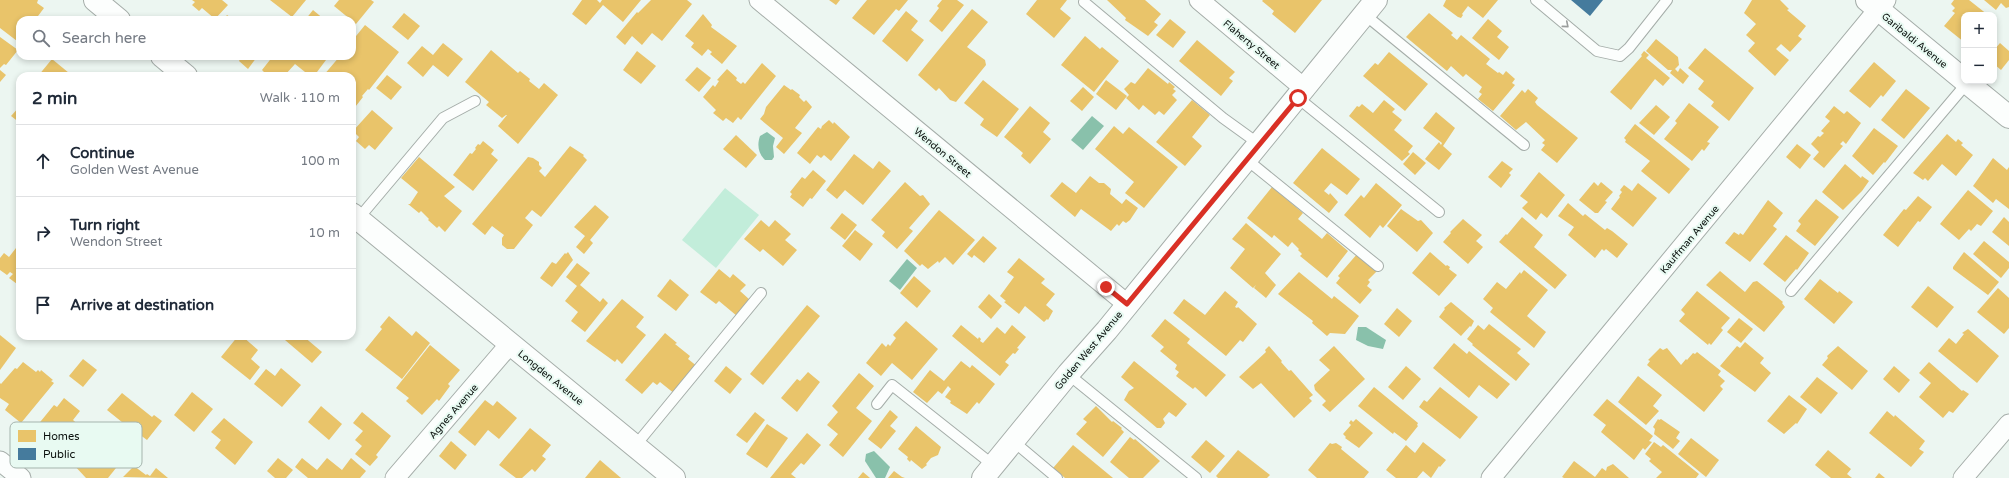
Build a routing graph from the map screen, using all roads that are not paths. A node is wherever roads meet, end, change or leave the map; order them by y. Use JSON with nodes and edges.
{"nodes":[{"id":1,"x":95,"y":0,"type":"edge"},
{"id":2,"x":759,"y":0,"type":"edge"},
{"id":3,"x":1199,"y":0,"type":"edge"},
{"id":4,"x":1536,"y":0,"type":"edge"},
{"id":5,"x":1667,"y":0,"type":"edge"},
{"id":6,"x":1084,"y":2,"type":"dead end"},
{"id":7,"x":1877,"y":3,"type":"edge"},
{"id":8,"x":1370,"y":7,"type":"edge"},
{"id":9,"x":114,"y":16,"type":"edge"},
{"id":10,"x":1961,"y":77,"type":"edge"},
{"id":11,"x":1963,"y":84,"type":"edge"},
{"id":12,"x":1969,"y":84,"type":"edge"},
{"id":13,"x":1301,"y":93,"type":"junction"},
{"id":14,"x":475,"y":101,"type":"dead end"},
{"id":15,"x":2009,"y":117,"type":"edge"},
{"id":16,"x":1524,"y":145,"type":"dead end"},
{"id":17,"x":1253,"y":151,"type":"junction"},
{"id":18,"x":1439,"y":212,"type":"dead end"},
{"id":19,"x":356,"y":216,"type":"edge"},
{"id":20,"x":356,"y":218,"type":"edge"},
{"id":21,"x":1378,"y":266,"type":"dead end"},
{"id":22,"x":1791,"y":291,"type":"dead end"},
{"id":23,"x":761,"y":293,"type":"dead end"},
{"id":24,"x":1127,"y":304,"type":"junction"},
{"id":25,"x":510,"y":344,"type":"junction"},
{"id":26,"x":1068,"y":374,"type":"junction"},
{"id":27,"x":877,"y":404,"type":"dead end"},
{"id":28,"x":2009,"y":424,"type":"edge"},
{"id":29,"x":1013,"y":441,"type":"junction"},
{"id":30,"x":635,"y":446,"type":"junction"},
{"id":31,"x":0,"y":461,"type":"edge"},
{"id":32,"x":988,"y":472,"type":"edge"},
{"id":33,"x":21,"y":478,"type":"edge"},
{"id":34,"x":395,"y":478,"type":"edge"},
{"id":35,"x":674,"y":478,"type":"edge"},
{"id":36,"x":1057,"y":478,"type":"edge"},
{"id":37,"x":1196,"y":478,"type":"edge"},
{"id":38,"x":1492,"y":478,"type":"edge"},
{"id":39,"x":1963,"y":478,"type":"edge"}],
"edges":[{"from":1,"to":9,"type":"street"},
{"from":2,"to":24,"type":"street","name":"Wendon Street"},
{"from":3,"to":13,"type":"street","name":"Flaherty Street"},
{"from":4,"to":5,"type":"lane","one_way":true},
{"from":6,"to":17,"type":"lane"},
{"from":7,"to":10,"type":"street","name":"Garibaldi Avenue"},
{"from":7,"to":38,"type":"street","name":"Kauffman Avenue"},
{"from":8,"to":13,"type":"street","name":"Golden West Avenue"},
{"from":8,"to":16,"type":"lane"},
{"from":11,"to":22,"type":"lane"},
{"from":12,"to":15,"type":"street","name":"Garibaldi Avenue"},
{"from":13,"to":17,"type":"street","name":"Golden West Avenue"},
{"from":13,"to":18,"type":"lane"},
{"from":14,"to":19,"type":"lane"},
{"from":17,"to":21,"type":"lane"},
{"from":17,"to":24,"type":"street","name":"Golden West Avenue"},
{"from":20,"to":25,"type":"street","name":"Longden Avenue"},
{"from":23,"to":30,"type":"lane"},
{"from":24,"to":26,"type":"street","name":"Golden West Avenue"},
{"from":25,"to":30,"type":"street","name":"Longden Avenue"},
{"from":25,"to":34,"type":"street","name":"Agnes Avenue"},
{"from":26,"to":29,"type":"street","name":"Golden West Avenue"},
{"from":26,"to":37,"type":"lane"},
{"from":27,"to":32,"type":"lane"},
{"from":28,"to":39,"type":"street"},
{"from":29,"to":32,"type":"street","name":"Golden West Avenue"},
{"from":29,"to":36,"type":"lane"},
{"from":30,"to":35,"type":"street","name":"Longden Avenue"},
{"from":31,"to":33,"type":"street"}]}
